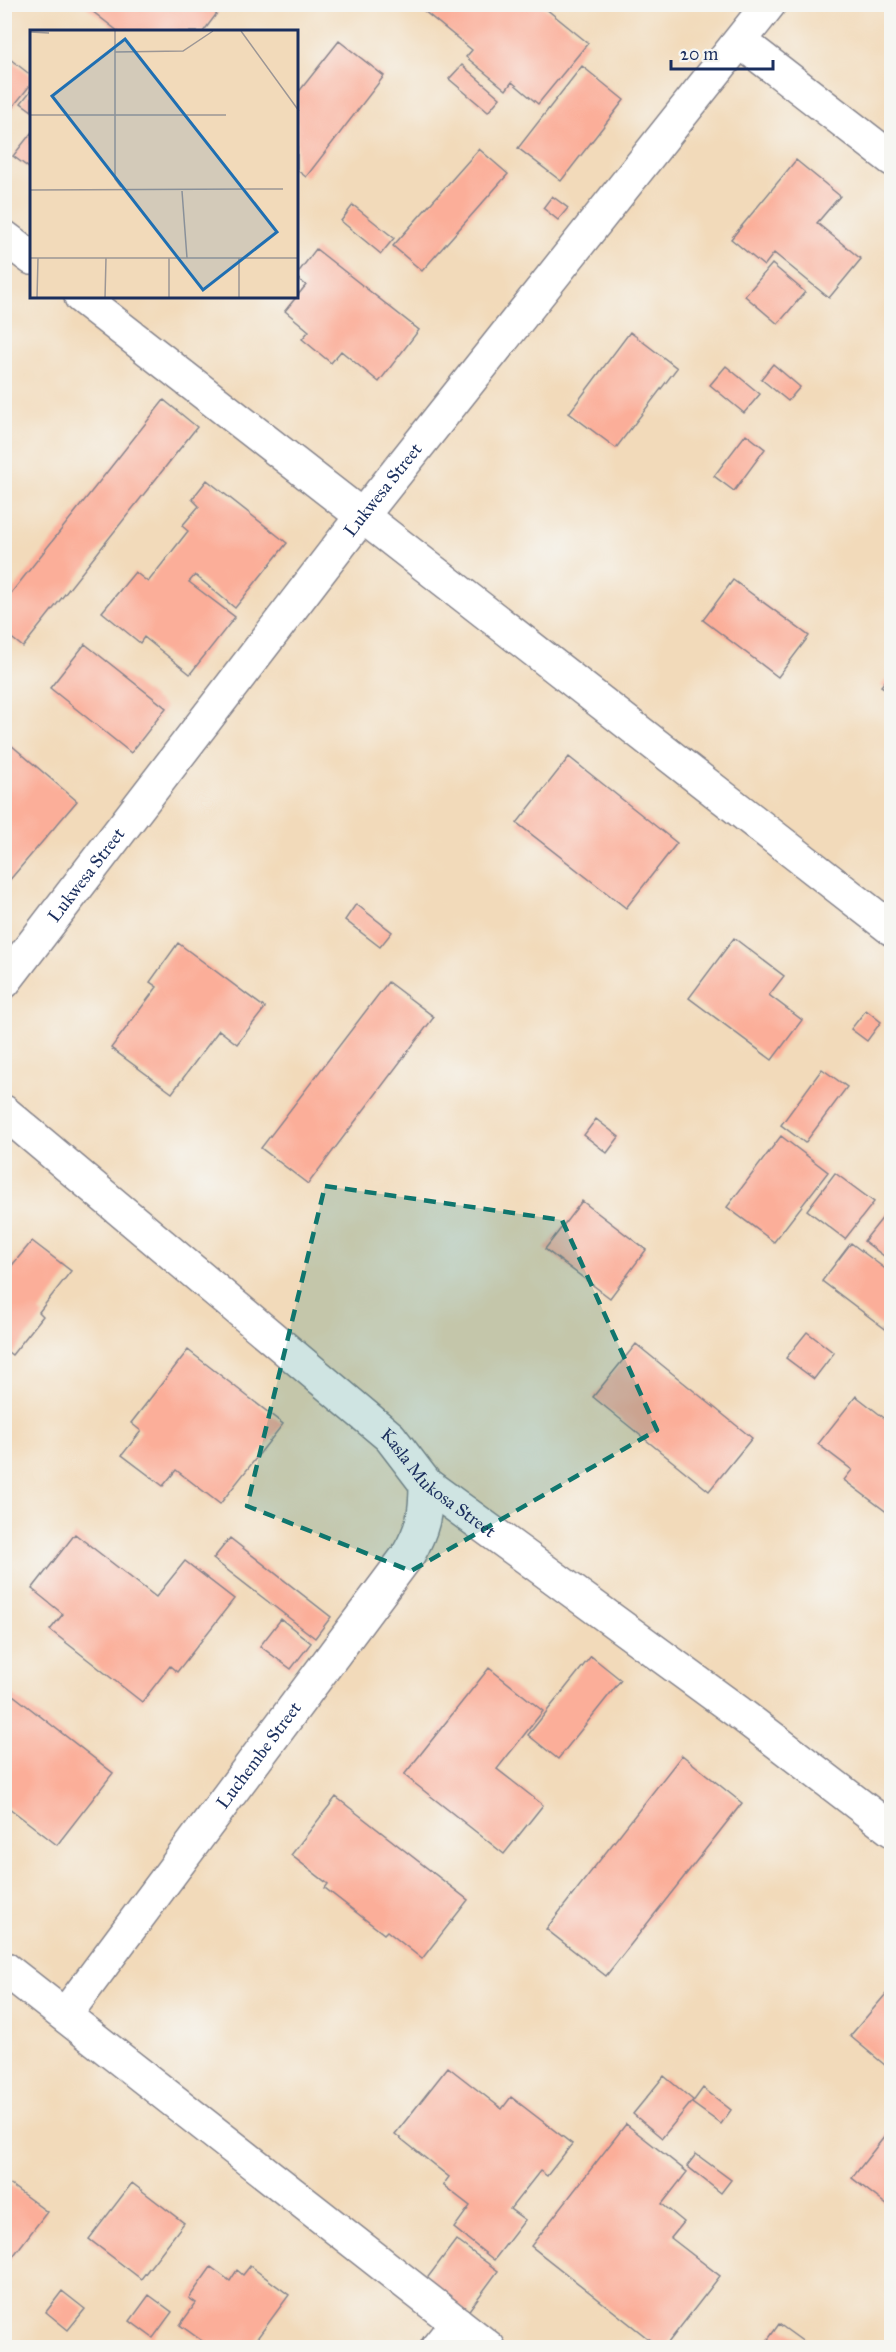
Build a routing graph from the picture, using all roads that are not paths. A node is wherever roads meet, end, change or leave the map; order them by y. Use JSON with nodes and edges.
{"nodes":[{"id":1,"x":769,"y":4,"type":"edge"},
{"id":2,"x":741,"y":42,"type":"junction"},
{"id":3,"x":891,"y":159,"type":"edge"},
{"id":4,"x":4,"y":237,"type":"edge"},
{"id":5,"x":30,"y":256,"type":"edge"},
{"id":6,"x":82,"y":298,"type":"edge"},
{"id":7,"x":362,"y":516,"type":"junction"},
{"id":8,"x":891,"y":929,"type":"edge"},
{"id":9,"x":4,"y":982,"type":"edge"},
{"id":10,"x":4,"y":1112,"type":"edge"},
{"id":11,"x":426,"y":1484,"type":"junction"},
{"id":12,"x":891,"y":1830,"type":"edge"},
{"id":13,"x":4,"y":1968,"type":"edge"},
{"id":14,"x":65,"y":2015,"type":"junction"},
{"id":15,"x":447,"y":2335,"type":"edge"},
{"id":16,"x":489,"y":2348,"type":"edge"}],
"edges":[{"from":1,"to":2,"type":"street","name":"Lukwesa Street"},
{"from":2,"to":3,"type":"street"},
{"from":2,"to":7,"type":"street","name":"Lukwesa Street"},
{"from":4,"to":5,"type":"street"},
{"from":6,"to":7,"type":"street"},
{"from":7,"to":8,"type":"street"},
{"from":7,"to":9,"type":"street","name":"Lukwesa Street"},
{"from":10,"to":11,"type":"street","name":"Kasla Mukosa Street"},
{"from":11,"to":12,"type":"street","name":"Kasla Mukosa Street"},
{"from":11,"to":14,"type":"street","name":"Luchembe Street"},
{"from":13,"to":14,"type":"street"},
{"from":14,"to":15,"type":"street"},
{"from":15,"to":16,"type":"street"}]}
